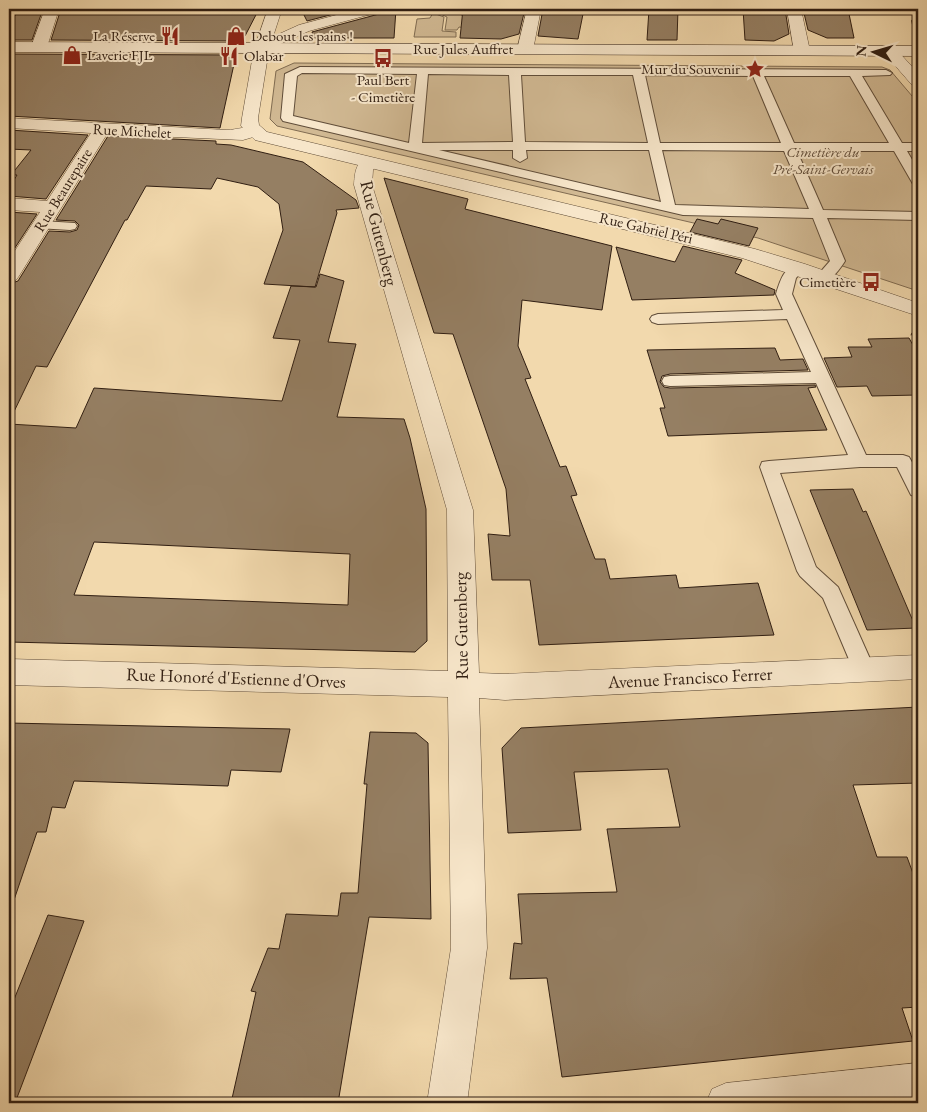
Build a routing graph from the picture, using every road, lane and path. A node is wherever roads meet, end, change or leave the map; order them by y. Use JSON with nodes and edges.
{"nodes":[{"id":1,"x":52,"y":9,"type":"edge"},
{"id":2,"x":275,"y":9,"type":"edge"},
{"id":3,"x":374,"y":9,"type":"edge"},
{"id":4,"x":534,"y":9,"type":"edge"},
{"id":5,"x":794,"y":9,"type":"edge"},
{"id":6,"x":9,"y":47,"type":"edge"},
{"id":7,"x":39,"y":47,"type":"junction"},
{"id":8,"x":262,"y":47,"type":"junction"},
{"id":9,"x":525,"y":50,"type":"junction"},
{"id":10,"x":802,"y":51,"type":"junction"},
{"id":11,"x":890,"y":51,"type":"junction"},
{"id":12,"x":918,"y":52,"type":"edge"},
{"id":13,"x":423,"y":70,"type":"junction"},
{"id":14,"x":515,"y":71,"type":"junction"},
{"id":15,"x":638,"y":72,"type":"junction"},
{"id":16,"x":757,"y":72,"type":"junction"},
{"id":17,"x":854,"y":73,"type":"junction"},
{"id":18,"x":886,"y":73,"type":"dead end"},
{"id":19,"x":918,"y":82,"type":"edge"},
{"id":20,"x":9,"y":123,"type":"edge"},
{"id":21,"x":102,"y":130,"type":"junction"},
{"id":22,"x":254,"y":131,"type":"junction"},
{"id":23,"x":519,"y":145,"type":"junction"},
{"id":24,"x":656,"y":146,"type":"junction"},
{"id":25,"x":790,"y":147,"type":"junction"},
{"id":26,"x":918,"y":147,"type":"edge"},
{"id":27,"x":415,"y":148,"type":"junction"},
{"id":28,"x":898,"y":148,"type":"junction"},
{"id":29,"x":369,"y":163,"type":"junction"},
{"id":30,"x":521,"y":173,"type":"junction"},
{"id":31,"x":918,"y":180,"type":"edge"},
{"id":32,"x":9,"y":204,"type":"edge"},
{"id":33,"x":53,"y":207,"type":"junction"},
{"id":34,"x":669,"y":208,"type":"junction"},
{"id":35,"x":818,"y":214,"type":"junction"},
{"id":36,"x":918,"y":216,"type":"edge"},
{"id":37,"x":42,"y":225,"type":"junction"},
{"id":38,"x":70,"y":226,"type":"dead end"},
{"id":39,"x":798,"y":268,"type":"junction"},
{"id":40,"x":9,"y":276,"type":"edge"},
{"id":41,"x":824,"y":277,"type":"junction"},
{"id":42,"x":918,"y":310,"type":"edge"},
{"id":43,"x":793,"y":314,"type":"junction"},
{"id":44,"x":658,"y":319,"type":"dead end"},
{"id":45,"x":822,"y":376,"type":"junction"},
{"id":46,"x":670,"y":381,"type":"dead end"},
{"id":47,"x":860,"y":461,"type":"junction"},
{"id":48,"x":918,"y":490,"type":"edge"},
{"id":49,"x":918,"y":667,"type":"edge"},
{"id":50,"x":864,"y":670,"type":"junction"},
{"id":51,"x":9,"y":672,"type":"edge"},
{"id":52,"x":462,"y":687,"type":"junction"},
{"id":53,"x":918,"y":1083,"type":"edge"},
{"id":54,"x":447,"y":1103,"type":"edge"},
{"id":55,"x":726,"y":1103,"type":"edge"}],
"edges":[{"from":1,"to":7,"type":"street"},
{"from":2,"to":8,"type":"street"},
{"from":3,"to":8,"type":"street"},
{"from":4,"to":9,"type":"street"},
{"from":5,"to":10,"type":"street"},
{"from":6,"to":7,"type":"street","name":"Rue Jules Auffret"},
{"from":7,"to":8,"type":"street","name":"Rue Jules Auffret"},
{"from":8,"to":9,"type":"street","name":"Rue Jules Auffret"},
{"from":8,"to":22,"type":"street"},
{"from":9,"to":10,"type":"street","name":"Rue Jules Auffret"},
{"from":10,"to":11,"type":"street","name":"Rue Jules Auffret"},
{"from":11,"to":12,"type":"street","name":"Rue Jules Auffret"},
{"from":11,"to":19,"type":"street"},
{"from":13,"to":14,"type":"lane"},
{"from":13,"to":27,"type":"lane"},
{"from":13,"to":27,"type":"lane"},
{"from":14,"to":15,"type":"lane"},
{"from":14,"to":23,"type":"lane"},
{"from":15,"to":16,"type":"lane"},
{"from":15,"to":24,"type":"lane"},
{"from":16,"to":17,"type":"lane"},
{"from":16,"to":25,"type":"lane"},
{"from":17,"to":18,"type":"lane"},
{"from":17,"to":28,"type":"lane"},
{"from":20,"to":21,"type":"street","name":"Rue Michelet"},
{"from":21,"to":22,"type":"street","name":"Rue Michelet"},
{"from":21,"to":33,"type":"street","name":"Rue Beaurepaire"},
{"from":22,"to":29,"type":"street","name":"Rue Gabriel Péri"},
{"from":23,"to":24,"type":"lane"},
{"from":23,"to":27,"type":"lane"},
{"from":23,"to":30,"type":"lane"},
{"from":24,"to":25,"type":"lane"},
{"from":24,"to":34,"type":"lane"},
{"from":25,"to":28,"type":"lane"},
{"from":25,"to":35,"type":"lane"},
{"from":26,"to":28,"type":"lane"},
{"from":27,"to":30,"type":"lane"},
{"from":28,"to":31,"type":"lane"},
{"from":29,"to":39,"type":"street","name":"Rue Gabriel Péri"},
{"from":29,"to":52,"type":"street","name":"Rue Gutenberg"},
{"from":30,"to":34,"type":"lane"},
{"from":32,"to":33,"type":"street"},
{"from":33,"to":37,"type":"street","name":"Rue Beaurepaire"},
{"from":34,"to":35,"type":"lane"},
{"from":35,"to":36,"type":"lane"},
{"from":35,"to":41,"type":"lane"},
{"from":37,"to":38,"type":"lane"},
{"from":37,"to":40,"type":"street","name":"Rue Beaurepaire"},
{"from":39,"to":41,"type":"street","name":"Rue Gabriel Péri"},
{"from":39,"to":43,"type":"lane"},
{"from":41,"to":42,"type":"street","name":"Rue Gabriel Péri"},
{"from":43,"to":44,"type":"lane"},
{"from":43,"to":45,"type":"lane"},
{"from":45,"to":46,"type":"lane"},
{"from":45,"to":47,"type":"lane"},
{"from":47,"to":48,"type":"lane"},
{"from":47,"to":50,"type":"lane"},
{"from":49,"to":50,"type":"street","name":"Avenue Francisco Ferrer"},
{"from":50,"to":52,"type":"street","name":"Avenue Francisco Ferrer"},
{"from":51,"to":52,"type":"street","name":"Rue Honoré d'Estienne d'Orves"},
{"from":52,"to":54,"type":"street","name":"Rue Gutenberg"},
{"from":53,"to":55,"type":"street"}]}
